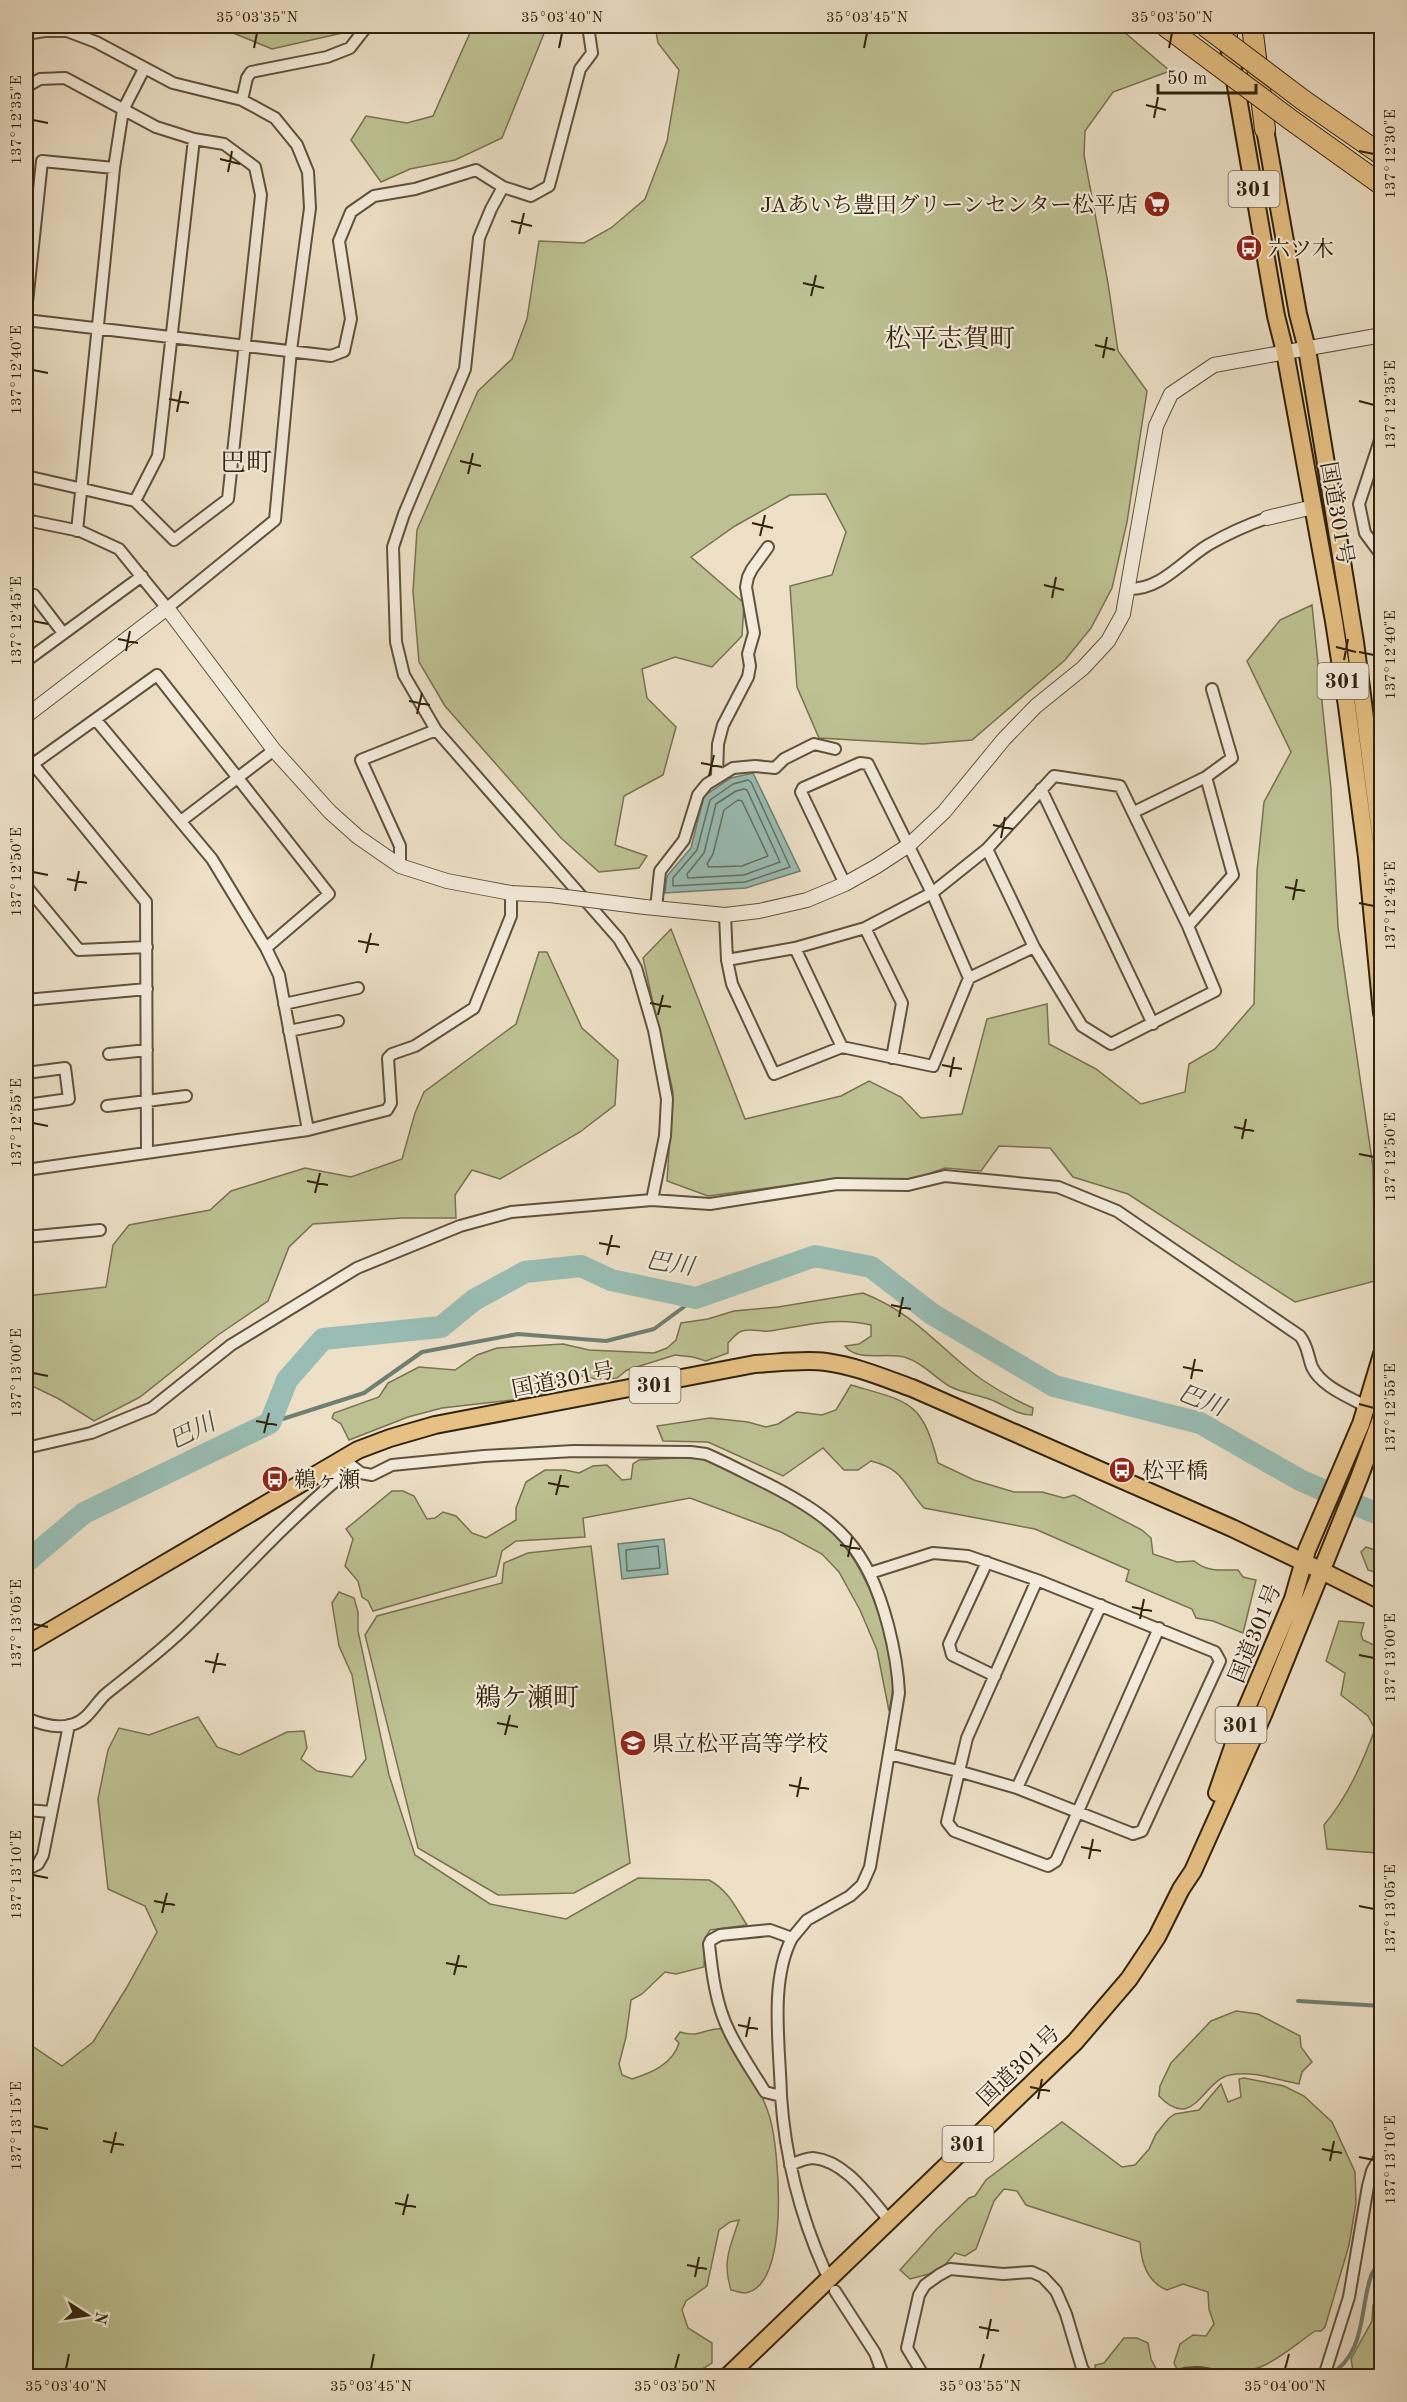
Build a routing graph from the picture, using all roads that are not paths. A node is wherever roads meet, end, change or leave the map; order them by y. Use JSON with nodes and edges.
{"nodes":[{"id":1,"x":367,"y":26,"type":"edge"},
{"id":2,"x":588,"y":26,"type":"edge"},
{"id":3,"x":1165,"y":26,"type":"edge"},
{"id":4,"x":1205,"y":26,"type":"edge"},
{"id":5,"x":1247,"y":26,"type":"edge"},
{"id":6,"x":1252,"y":26,"type":"edge"},
{"id":7,"x":67,"y":28,"type":"edge"},
{"id":8,"x":1227,"y":29,"type":"edge"},
{"id":9,"x":26,"y":34,"type":"edge"},
{"id":10,"x":144,"y":69,"type":"junction"},
{"id":11,"x":26,"y":87,"type":"edge"},
{"id":12,"x":242,"y":100,"type":"junction"},
{"id":13,"x":123,"y":110,"type":"junction"},
{"id":14,"x":1265,"y":129,"type":"junction"},
{"id":15,"x":194,"y":139,"type":"junction"},
{"id":16,"x":1382,"y":155,"type":"edge"},
{"id":17,"x":114,"y":168,"type":"junction"},
{"id":18,"x":1382,"y":185,"type":"edge"},
{"id":19,"x":503,"y":187,"type":"junction"},
{"id":20,"x":28,"y":271,"type":"edge"},
{"id":21,"x":26,"y":312,"type":"edge"},
{"id":22,"x":26,"y":320,"type":"edge"},
{"id":23,"x":97,"y":328,"type":"junction"},
{"id":24,"x":1382,"y":335,"type":"edge"},
{"id":25,"x":172,"y":337,"type":"junction"},
{"id":26,"x":244,"y":345,"type":"junction"},
{"id":27,"x":1307,"y":349,"type":"junction"},
{"id":28,"x":291,"y":350,"type":"junction"},
{"id":29,"x":1285,"y":352,"type":"junction"},
{"id":30,"x":1382,"y":434,"type":"edge"},
{"id":31,"x":26,"y":476,"type":"edge"},
{"id":32,"x":81,"y":488,"type":"junction"},
{"id":33,"x":135,"y":501,"type":"junction"},
{"id":34,"x":1313,"y":507,"type":"junction"},
{"id":35,"x":1268,"y":518,"type":"joint"},
{"id":36,"x":26,"y":520,"type":"edge"},
{"id":37,"x":77,"y":531,"type":"junction"},
{"id":38,"x":768,"y":547,"type":"dead end"},
{"id":39,"x":1382,"y":556,"type":"edge"},
{"id":40,"x":142,"y":576,"type":"junction"},
{"id":41,"x":1129,"y":589,"type":"junction"},
{"id":42,"x":26,"y":594,"type":"edge"},
{"id":43,"x":167,"y":608,"type":"junction"},
{"id":44,"x":63,"y":633,"type":"junction"},
{"id":45,"x":26,"y":661,"type":"edge"},
{"id":46,"x":1212,"y":689,"type":"dead end"},
{"id":47,"x":26,"y":716,"type":"edge"},
{"id":48,"x":96,"y":720,"type":"junction"},
{"id":49,"x":436,"y":730,"type":"junction"},
{"id":50,"x":835,"y":749,"type":"dead end"},
{"id":51,"x":274,"y":750,"type":"junction"},
{"id":52,"x":26,"y":754,"type":"edge"},
{"id":53,"x":33,"y":764,"type":"junction"},
{"id":54,"x":717,"y":776,"type":"junction"},
{"id":55,"x":1206,"y":777,"type":"junction"},
{"id":56,"x":237,"y":778,"type":"junction"},
{"id":57,"x":1041,"y":789,"type":"junction"},
{"id":58,"x":1134,"y":812,"type":"junction"},
{"id":59,"x":181,"y":821,"type":"junction"},
{"id":60,"x":909,"y":845,"type":"junction"},
{"id":61,"x":1382,"y":847,"type":"edge"},
{"id":62,"x":987,"y":849,"type":"junction"},
{"id":63,"x":400,"y":866,"type":"junction"},
{"id":64,"x":846,"y":884,"type":"junction"},
{"id":65,"x":26,"y":886,"type":"edge"},
{"id":66,"x":511,"y":893,"type":"junction"},
{"id":67,"x":932,"y":893,"type":"junction"},
{"id":68,"x":650,"y":908,"type":"junction"},
{"id":69,"x":725,"y":915,"type":"junction"},
{"id":70,"x":1188,"y":927,"type":"junction"},
{"id":71,"x":865,"y":928,"type":"junction"},
{"id":72,"x":147,"y":947,"type":"junction"},
{"id":73,"x":1034,"y":947,"type":"junction"},
{"id":74,"x":266,"y":948,"type":"junction"},
{"id":75,"x":795,"y":948,"type":"junction"},
{"id":76,"x":727,"y":960,"type":"junction"},
{"id":77,"x":969,"y":978,"type":"junction"},
{"id":78,"x":358,"y":988,"type":"dead end"},
{"id":79,"x":147,"y":989,"type":"junction"},
{"id":80,"x":26,"y":1000,"type":"edge"},
{"id":81,"x":284,"y":1004,"type":"junction"},
{"id":82,"x":1382,"y":1013,"type":"edge"},
{"id":83,"x":338,"y":1021,"type":"dead end"},
{"id":84,"x":1153,"y":1024,"type":"junction"},
{"id":85,"x":289,"y":1031,"type":"junction"},
{"id":86,"x":842,"y":1047,"type":"junction"},
{"id":87,"x":147,"y":1050,"type":"junction"},
{"id":88,"x":109,"y":1054,"type":"dead end"},
{"id":89,"x":892,"y":1058,"type":"junction"},
{"id":90,"x":26,"y":1073,"type":"edge"},
{"id":91,"x":186,"y":1096,"type":"dead end"},
{"id":92,"x":147,"y":1101,"type":"junction"},
{"id":93,"x":26,"y":1105,"type":"edge"},
{"id":94,"x":107,"y":1106,"type":"dead end"},
{"id":95,"x":308,"y":1130,"type":"junction"},
{"id":96,"x":147,"y":1153,"type":"junction"},
{"id":97,"x":26,"y":1170,"type":"edge"},
{"id":98,"x":652,"y":1200,"type":"junction"},
{"id":99,"x":100,"y":1230,"type":"dead end"},
{"id":100,"x":26,"y":1237,"type":"edge"},
{"id":101,"x":1382,"y":1354,"type":"edge"},
{"id":102,"x":1365,"y":1406,"type":"junction"},
{"id":103,"x":1373,"y":1424,"type":"edge"},
{"id":104,"x":26,"y":1448,"type":"edge"},
{"id":105,"x":337,"y":1462,"type":"junction"},
{"id":106,"x":1305,"y":1556,"type":"junction"},
{"id":107,"x":987,"y":1562,"type":"junction"},
{"id":108,"x":1322,"y":1564,"type":"junction"},
{"id":109,"x":870,"y":1573,"type":"junction"},
{"id":110,"x":1037,"y":1580,"type":"junction"},
{"id":111,"x":1382,"y":1602,"type":"edge"},
{"id":112,"x":1101,"y":1605,"type":"junction"},
{"id":113,"x":1159,"y":1628,"type":"junction"},
{"id":114,"x":26,"y":1645,"type":"edge"},
{"id":115,"x":995,"y":1676,"type":"junction"},
{"id":116,"x":26,"y":1718,"type":"edge"},
{"id":117,"x":69,"y":1725,"type":"junction"},
{"id":118,"x":889,"y":1754,"type":"junction"},
{"id":119,"x":958,"y":1771,"type":"junction"},
{"id":120,"x":1017,"y":1788,"type":"junction"},
{"id":121,"x":26,"y":1810,"type":"edge"},
{"id":122,"x":51,"y":1812,"type":"junction"},
{"id":123,"x":1079,"y":1814,"type":"junction"},
{"id":124,"x":26,"y":1870,"type":"edge"},
{"id":125,"x":1181,"y":1889,"type":"junction"},
{"id":126,"x":792,"y":1938,"type":"junction"},
{"id":127,"x":781,"y":2096,"type":"junction"},
{"id":128,"x":1382,"y":2154,"type":"edge"},
{"id":129,"x":790,"y":2165,"type":"junction"},
{"id":130,"x":889,"y":2220,"type":"junction"},
{"id":131,"x":825,"y":2271,"type":"dead end"},
{"id":132,"x":836,"y":2291,"type":"dead end"},
{"id":133,"x":881,"y":2374,"type":"edge"},
{"id":134,"x":728,"y":2376,"type":"edge"},
{"id":135,"x":921,"y":2376,"type":"edge"},
{"id":136,"x":1087,"y":2376,"type":"edge"},
{"id":137,"x":1177,"y":2376,"type":"edge"},
{"id":138,"x":1217,"y":2376,"type":"edge"},
{"id":139,"x":1235,"y":2376,"type":"edge"},
{"id":140,"x":1258,"y":2376,"type":"edge"},
{"id":141,"x":1324,"y":2376,"type":"edge"}],
"edges":[{"from":1,"to":12,"type":"street"},
{"from":2,"to":19,"type":"street"},
{"from":3,"to":18,"type":"highway","bridge":true},
{"from":4,"to":16,"type":"highway","bridge":true},
{"from":5,"to":14,"type":"main road","name":"国道301号","number":"301"},
{"from":6,"to":14,"type":"highway"},
{"from":7,"to":9,"type":"street"},
{"from":7,"to":10,"type":"street"},
{"from":8,"to":29,"type":"main road","name":"国道301号","number":"301"},
{"from":10,"to":12,"type":"street"},
{"from":10,"to":13,"type":"street"},
{"from":11,"to":13,"type":"street"},
{"from":12,"to":28,"type":"street"},
{"from":13,"to":15,"type":"street"},
{"from":13,"to":17,"type":"street"},
{"from":14,"to":27,"type":"main road","name":"国道301号","number":"301"},
{"from":15,"to":25,"type":"street"},
{"from":15,"to":26,"type":"street"},
{"from":17,"to":20,"type":"street"},
{"from":17,"to":23,"type":"street"},
{"from":19,"to":28,"type":"street"},
{"from":19,"to":49,"type":"street"},
{"from":20,"to":21,"type":"street"},
{"from":22,"to":23,"type":"street"},
{"from":23,"to":25,"type":"street"},
{"from":23,"to":32,"type":"street"},
{"from":24,"to":27,"type":"street"},
{"from":25,"to":26,"type":"street"},
{"from":25,"to":33,"type":"street"},
{"from":26,"to":28,"type":"street"},
{"from":26,"to":33,"type":"street"},
{"from":27,"to":29,"type":"street"},
{"from":27,"to":61,"type":"main road","name":"国道301号","number":"301"},
{"from":28,"to":43,"type":"street"},
{"from":29,"to":34,"type":"main road","name":"国道301号","number":"301"},
{"from":29,"to":41,"type":"street"},
{"from":30,"to":39,"type":"street"},
{"from":31,"to":32,"type":"street"},
{"from":32,"to":33,"type":"street"},
{"from":32,"to":37,"type":"street"},
{"from":34,"to":35,"type":"street"},
{"from":34,"to":82,"type":"main road","name":"国道301号","number":"301"},
{"from":35,"to":41,"type":"street"},
{"from":36,"to":37,"type":"street"},
{"from":37,"to":40,"type":"street"},
{"from":38,"to":54,"type":"street"},
{"from":40,"to":43,"type":"street"},
{"from":40,"to":44,"type":"street"},
{"from":41,"to":60,"type":"street"},
{"from":42,"to":44,"type":"street"},
{"from":43,"to":47,"type":"street"},
{"from":43,"to":51,"type":"street"},
{"from":44,"to":45,"type":"street"},
{"from":46,"to":55,"type":"street"},
{"from":48,"to":53,"type":"street"},
{"from":48,"to":56,"type":"street"},
{"from":48,"to":59,"type":"street"},
{"from":49,"to":63,"type":"street"},
{"from":49,"to":98,"type":"street"},
{"from":50,"to":54,"type":"street"},
{"from":51,"to":56,"type":"street"},
{"from":51,"to":63,"type":"street"},
{"from":52,"to":53,"type":"street"},
{"from":53,"to":72,"type":"street"},
{"from":54,"to":68,"type":"street"},
{"from":55,"to":58,"type":"street"},
{"from":55,"to":70,"type":"street"},
{"from":56,"to":59,"type":"street"},
{"from":56,"to":74,"type":"street"},
{"from":57,"to":58,"type":"street"},
{"from":57,"to":62,"type":"street"},
{"from":57,"to":84,"type":"street"},
{"from":58,"to":70,"type":"street"},
{"from":59,"to":74,"type":"street"},
{"from":60,"to":64,"type":"street"},
{"from":60,"to":64,"type":"street"},
{"from":60,"to":67,"type":"street"},
{"from":62,"to":67,"type":"street"},
{"from":62,"to":73,"type":"street"},
{"from":63,"to":66,"type":"street"},
{"from":64,"to":69,"type":"street"},
{"from":65,"to":72,"type":"street"},
{"from":66,"to":68,"type":"street","bridge":true},
{"from":66,"to":95,"type":"street"},
{"from":67,"to":71,"type":"street"},
{"from":67,"to":77,"type":"street"},
{"from":68,"to":69,"type":"street"},
{"from":69,"to":76,"type":"street"},
{"from":70,"to":84,"type":"street"},
{"from":71,"to":75,"type":"street"},
{"from":71,"to":89,"type":"street"},
{"from":72,"to":79,"type":"street"},
{"from":73,"to":77,"type":"street"},
{"from":73,"to":84,"type":"street"},
{"from":74,"to":81,"type":"street"},
{"from":75,"to":76,"type":"street"},
{"from":75,"to":86,"type":"street"},
{"from":76,"to":86,"type":"street"},
{"from":77,"to":89,"type":"street"},
{"from":78,"to":81,"type":"street"},
{"from":79,"to":80,"type":"street"},
{"from":79,"to":87,"type":"street"},
{"from":81,"to":85,"type":"street"},
{"from":83,"to":85,"type":"street"},
{"from":85,"to":95,"type":"street"},
{"from":86,"to":89,"type":"street"},
{"from":87,"to":88,"type":"street"},
{"from":87,"to":92,"type":"street"},
{"from":90,"to":93,"type":"street"},
{"from":91,"to":92,"type":"street"},
{"from":92,"to":94,"type":"street"},
{"from":92,"to":96,"type":"street"},
{"from":95,"to":96,"type":"street"},
{"from":96,"to":97,"type":"street"},
{"from":98,"to":102,"type":"street"},
{"from":98,"to":104,"type":"street"},
{"from":99,"to":100,"type":"street"},
{"from":101,"to":102,"type":"main road","name":"国道301号","number":"301"},
{"from":102,"to":103,"type":"main road","name":"国道301号","number":"301"},
{"from":103,"to":106,"type":"main road","name":"国道301号","number":"301"},
{"from":103,"to":108,"type":"main road","name":"国道301号","number":"301"},
{"from":105,"to":106,"type":"main road","name":"国道301号","number":"301"},
{"from":105,"to":109,"type":"street"},
{"from":105,"to":114,"type":"main road","name":"国道301号","number":"301"},
{"from":105,"to":117,"type":"street"},
{"from":106,"to":108,"type":"main road","name":"国道301号","number":"301"},
{"from":106,"to":125,"type":"main road","name":"国道301号","number":"301"},
{"from":107,"to":109,"type":"street"},
{"from":107,"to":110,"type":"street"},
{"from":107,"to":115,"type":"street"},
{"from":108,"to":111,"type":"main road"},
{"from":108,"to":125,"type":"main road","name":"国道301号","number":"301"},
{"from":109,"to":118,"type":"street"},
{"from":110,"to":112,"type":"street"},
{"from":110,"to":115,"type":"street"},
{"from":112,"to":113,"type":"street"},
{"from":112,"to":120,"type":"street"},
{"from":113,"to":123,"type":"street"},
{"from":113,"to":123,"type":"street"},
{"from":115,"to":119,"type":"street"},
{"from":116,"to":117,"type":"street"},
{"from":117,"to":122,"type":"street"},
{"from":118,"to":119,"type":"street"},
{"from":118,"to":126,"type":"street"},
{"from":119,"to":120,"type":"street"},
{"from":119,"to":123,"type":"street"},
{"from":120,"to":123,"type":"street"},
{"from":121,"to":122,"type":"street"},
{"from":122,"to":124,"type":"street"},
{"from":125,"to":130,"type":"main road","name":"国道301号","number":"301"},
{"from":126,"to":127,"type":"street"},
{"from":126,"to":127,"type":"street"},
{"from":127,"to":129,"type":"street"},
{"from":128,"to":141,"type":"street"},
{"from":129,"to":130,"type":"street"},
{"from":129,"to":131,"type":"street"},
{"from":130,"to":134,"type":"main road","name":"国道301号","number":"301"},
{"from":132,"to":133,"type":"street"},
{"from":135,"to":136,"type":"street"},
{"from":137,"to":138,"type":"street"},
{"from":139,"to":140,"type":"street"}]}
